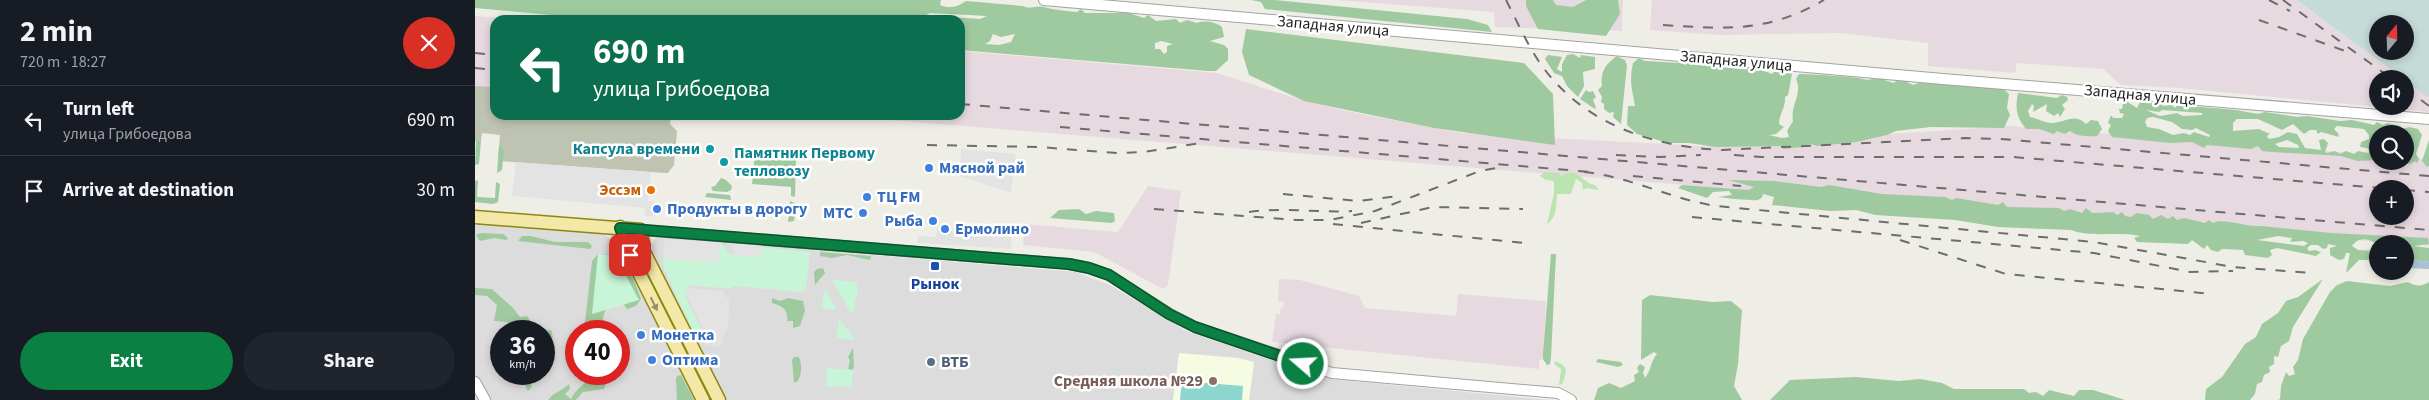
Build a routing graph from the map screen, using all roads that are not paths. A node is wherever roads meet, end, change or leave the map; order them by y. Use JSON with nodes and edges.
{"nodes":[{"id":1,"x":1044,"y":0,"type":"edge"},
{"id":2,"x":2429,"y":119,"type":"edge"},
{"id":3,"x":475,"y":217,"type":"edge"},
{"id":4,"x":620,"y":228,"type":"junction"},
{"id":5,"x":641,"y":230,"type":"junction"},
{"id":6,"x":475,"y":382,"type":"edge"},
{"id":7,"x":485,"y":400,"type":"edge"},
{"id":8,"x":703,"y":400,"type":"edge"},
{"id":9,"x":719,"y":400,"type":"edge"},
{"id":10,"x":1571,"y":400,"type":"edge"}],
"edges":[{"from":1,"to":2,"type":"street","name":"Западная улица"},
{"from":3,"to":4,"type":"main road"},
{"from":4,"to":5,"type":"main road"},
{"from":4,"to":8,"type":"main road","one_way":true},
{"from":5,"to":9,"type":"main road"},
{"from":5,"to":10,"type":"street"},
{"from":6,"to":7,"type":"street"}]}
